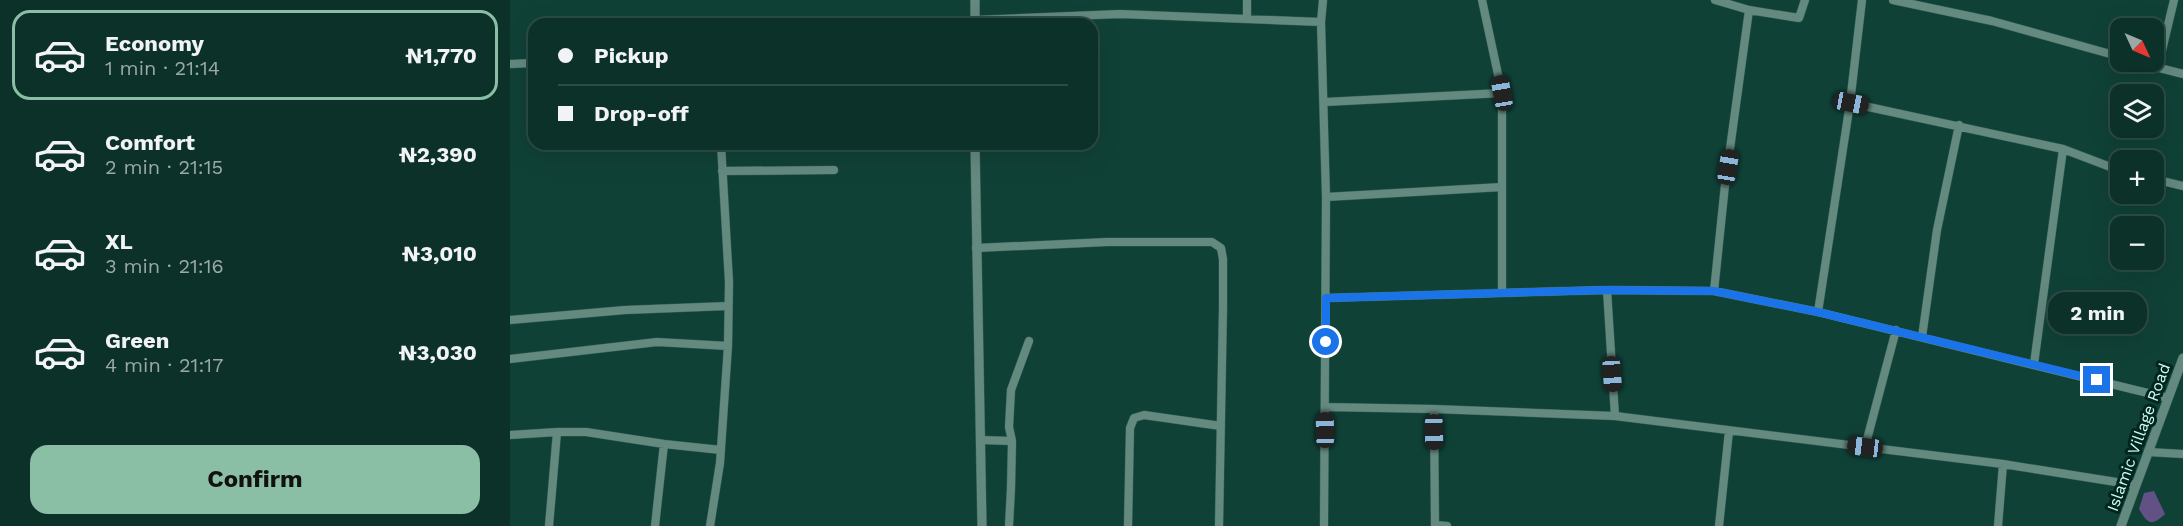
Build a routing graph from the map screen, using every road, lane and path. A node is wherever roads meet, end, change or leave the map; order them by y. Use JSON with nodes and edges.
{"nodes":[{"id":1,"x":975,"y":0,"type":"edge"},
{"id":2,"x":1247,"y":0,"type":"edge"},
{"id":3,"x":1323,"y":0,"type":"edge"},
{"id":4,"x":1482,"y":0,"type":"edge"},
{"id":5,"x":1715,"y":0,"type":"edge"},
{"id":6,"x":1805,"y":0,"type":"edge"},
{"id":7,"x":1863,"y":0,"type":"edge"},
{"id":8,"x":1893,"y":0,"type":"edge"},
{"id":9,"x":2174,"y":0,"type":"edge"},
{"id":10,"x":1749,"y":10,"type":"junction"},
{"id":11,"x":975,"y":18,"type":"edge"},
{"id":12,"x":1048,"y":18,"type":"edge"},
{"id":13,"x":1246,"y":18,"type":"junction"},
{"id":14,"x":1321,"y":22,"type":"junction"},
{"id":15,"x":2164,"y":42,"type":"edge"},
{"id":16,"x":2110,"y":54,"type":"edge"},
{"id":17,"x":528,"y":63,"type":"edge"},
{"id":18,"x":510,"y":64,"type":"edge"},
{"id":19,"x":2164,"y":69,"type":"edge"},
{"id":20,"x":2183,"y":74,"type":"edge"},
{"id":21,"x":1502,"y":93,"type":"junction"},
{"id":22,"x":1325,"y":102,"type":"junction"},
{"id":23,"x":1851,"y":103,"type":"junction"},
{"id":24,"x":1959,"y":125,"type":"junction"},
{"id":25,"x":2063,"y":149,"type":"junction"},
{"id":26,"x":721,"y":150,"type":"edge"},
{"id":27,"x":975,"y":150,"type":"edge"},
{"id":28,"x":2110,"y":167,"type":"edge"},
{"id":29,"x":834,"y":170,"type":"dead end"},
{"id":30,"x":722,"y":171,"type":"junction"},
{"id":31,"x":2164,"y":181,"type":"edge"},
{"id":32,"x":2183,"y":186,"type":"edge"},
{"id":33,"x":1502,"y":187,"type":"junction"},
{"id":34,"x":1326,"y":197,"type":"junction"},
{"id":35,"x":976,"y":248,"type":"junction"},
{"id":36,"x":1607,"y":290,"type":"junction"},
{"id":37,"x":1714,"y":291,"type":"junction"},
{"id":38,"x":1502,"y":292,"type":"junction"},
{"id":39,"x":1326,"y":298,"type":"junction"},
{"id":40,"x":728,"y":306,"type":"junction"},
{"id":41,"x":1818,"y":312,"type":"junction"},
{"id":42,"x":510,"y":320,"type":"edge"},
{"id":43,"x":1896,"y":330,"type":"junction"},
{"id":44,"x":1922,"y":337,"type":"junction"},
{"id":45,"x":1029,"y":341,"type":"dead end"},
{"id":46,"x":728,"y":346,"type":"junction"},
{"id":47,"x":2183,"y":358,"type":"edge"},
{"id":48,"x":510,"y":359,"type":"edge"},
{"id":49,"x":2034,"y":364,"type":"junction"},
{"id":50,"x":2168,"y":398,"type":"junction"},
{"id":51,"x":1325,"y":407,"type":"junction"},
{"id":52,"x":1434,"y":409,"type":"junction"},
{"id":53,"x":1615,"y":416,"type":"junction"},
{"id":54,"x":1221,"y":426,"type":"junction"},
{"id":55,"x":1730,"y":430,"type":"junction"},
{"id":56,"x":557,"y":432,"type":"junction"},
{"id":57,"x":510,"y":435,"type":"edge"},
{"id":58,"x":980,"y":440,"type":"junction"},
{"id":59,"x":1012,"y":441,"type":"junction"},
{"id":60,"x":664,"y":444,"type":"junction"},
{"id":61,"x":1865,"y":447,"type":"junction"},
{"id":62,"x":722,"y":450,"type":"junction"},
{"id":63,"x":2148,"y":452,"type":"junction"},
{"id":64,"x":2183,"y":454,"type":"edge"},
{"id":65,"x":2003,"y":464,"type":"junction"},
{"id":66,"x":2135,"y":485,"type":"junction"},
{"id":67,"x":549,"y":526,"type":"edge"},
{"id":68,"x":655,"y":526,"type":"edge"},
{"id":69,"x":710,"y":526,"type":"edge"},
{"id":70,"x":982,"y":526,"type":"edge"},
{"id":71,"x":1009,"y":526,"type":"edge"},
{"id":72,"x":1128,"y":526,"type":"edge"},
{"id":73,"x":1220,"y":526,"type":"edge"},
{"id":74,"x":1324,"y":526,"type":"edge"},
{"id":75,"x":1436,"y":526,"type":"edge"},
{"id":76,"x":1447,"y":526,"type":"edge"},
{"id":77,"x":1719,"y":526,"type":"edge"},
{"id":78,"x":1998,"y":526,"type":"edge"},
{"id":79,"x":2121,"y":526,"type":"edge"}],
"edges":[{"from":1,"to":11,"type":"street"},
{"from":2,"to":13,"type":"street"},
{"from":3,"to":14,"type":"street"},
{"from":4,"to":21,"type":"street"},
{"from":5,"to":10,"type":"street"},
{"from":6,"to":10,"type":"street"},
{"from":7,"to":23,"type":"street"},
{"from":8,"to":16,"type":"street"},
{"from":9,"to":15,"type":"street"},
{"from":10,"to":37,"type":"street"},
{"from":12,"to":13,"type":"street"},
{"from":13,"to":14,"type":"street"},
{"from":14,"to":22,"type":"street"},
{"from":17,"to":18,"type":"street"},
{"from":19,"to":20,"type":"street"},
{"from":21,"to":22,"type":"street"},
{"from":21,"to":33,"type":"street"},
{"from":22,"to":34,"type":"street"},
{"from":23,"to":24,"type":"street"},
{"from":23,"to":41,"type":"street"},
{"from":24,"to":25,"type":"street"},
{"from":24,"to":44,"type":"street"},
{"from":25,"to":28,"type":"street"},
{"from":25,"to":49,"type":"street"},
{"from":26,"to":30,"type":"street"},
{"from":27,"to":35,"type":"street"},
{"from":29,"to":30,"type":"street"},
{"from":30,"to":40,"type":"street"},
{"from":31,"to":32,"type":"street"},
{"from":33,"to":34,"type":"street"},
{"from":33,"to":38,"type":"street"},
{"from":34,"to":39,"type":"street"},
{"from":35,"to":54,"type":"street"},
{"from":35,"to":58,"type":"street"},
{"from":36,"to":37,"type":"street"},
{"from":36,"to":38,"type":"street"},
{"from":36,"to":53,"type":"street"},
{"from":37,"to":41,"type":"street"},
{"from":38,"to":39,"type":"street"},
{"from":39,"to":51,"type":"street"},
{"from":40,"to":42,"type":"street"},
{"from":40,"to":46,"type":"street"},
{"from":41,"to":43,"type":"street"},
{"from":43,"to":44,"type":"street"},
{"from":43,"to":61,"type":"street"},
{"from":44,"to":49,"type":"street"},
{"from":45,"to":59,"type":"street"},
{"from":46,"to":48,"type":"street"},
{"from":46,"to":62,"type":"street"},
{"from":47,"to":50,"type":"street","name":"Islamic Village Road"},
{"from":49,"to":50,"type":"street"},
{"from":50,"to":63,"type":"street","name":"Islamic Village Road"},
{"from":51,"to":52,"type":"street"},
{"from":51,"to":74,"type":"street"},
{"from":52,"to":53,"type":"street"},
{"from":52,"to":75,"type":"street"},
{"from":53,"to":55,"type":"street"},
{"from":54,"to":72,"type":"street"},
{"from":54,"to":73,"type":"street"},
{"from":55,"to":61,"type":"street"},
{"from":55,"to":77,"type":"street"},
{"from":56,"to":57,"type":"street"},
{"from":56,"to":60,"type":"street"},
{"from":56,"to":67,"type":"street"},
{"from":58,"to":59,"type":"street"},
{"from":58,"to":70,"type":"street"},
{"from":59,"to":71,"type":"street"},
{"from":60,"to":62,"type":"street"},
{"from":60,"to":68,"type":"street"},
{"from":61,"to":65,"type":"street"},
{"from":62,"to":69,"type":"street"},
{"from":63,"to":64,"type":"street"},
{"from":63,"to":66,"type":"street","name":"Islamic Village Road"},
{"from":65,"to":66,"type":"street"},
{"from":65,"to":78,"type":"street"},
{"from":66,"to":79,"type":"street","name":"Islamic Village Road"},
{"from":75,"to":76,"type":"street"}]}
